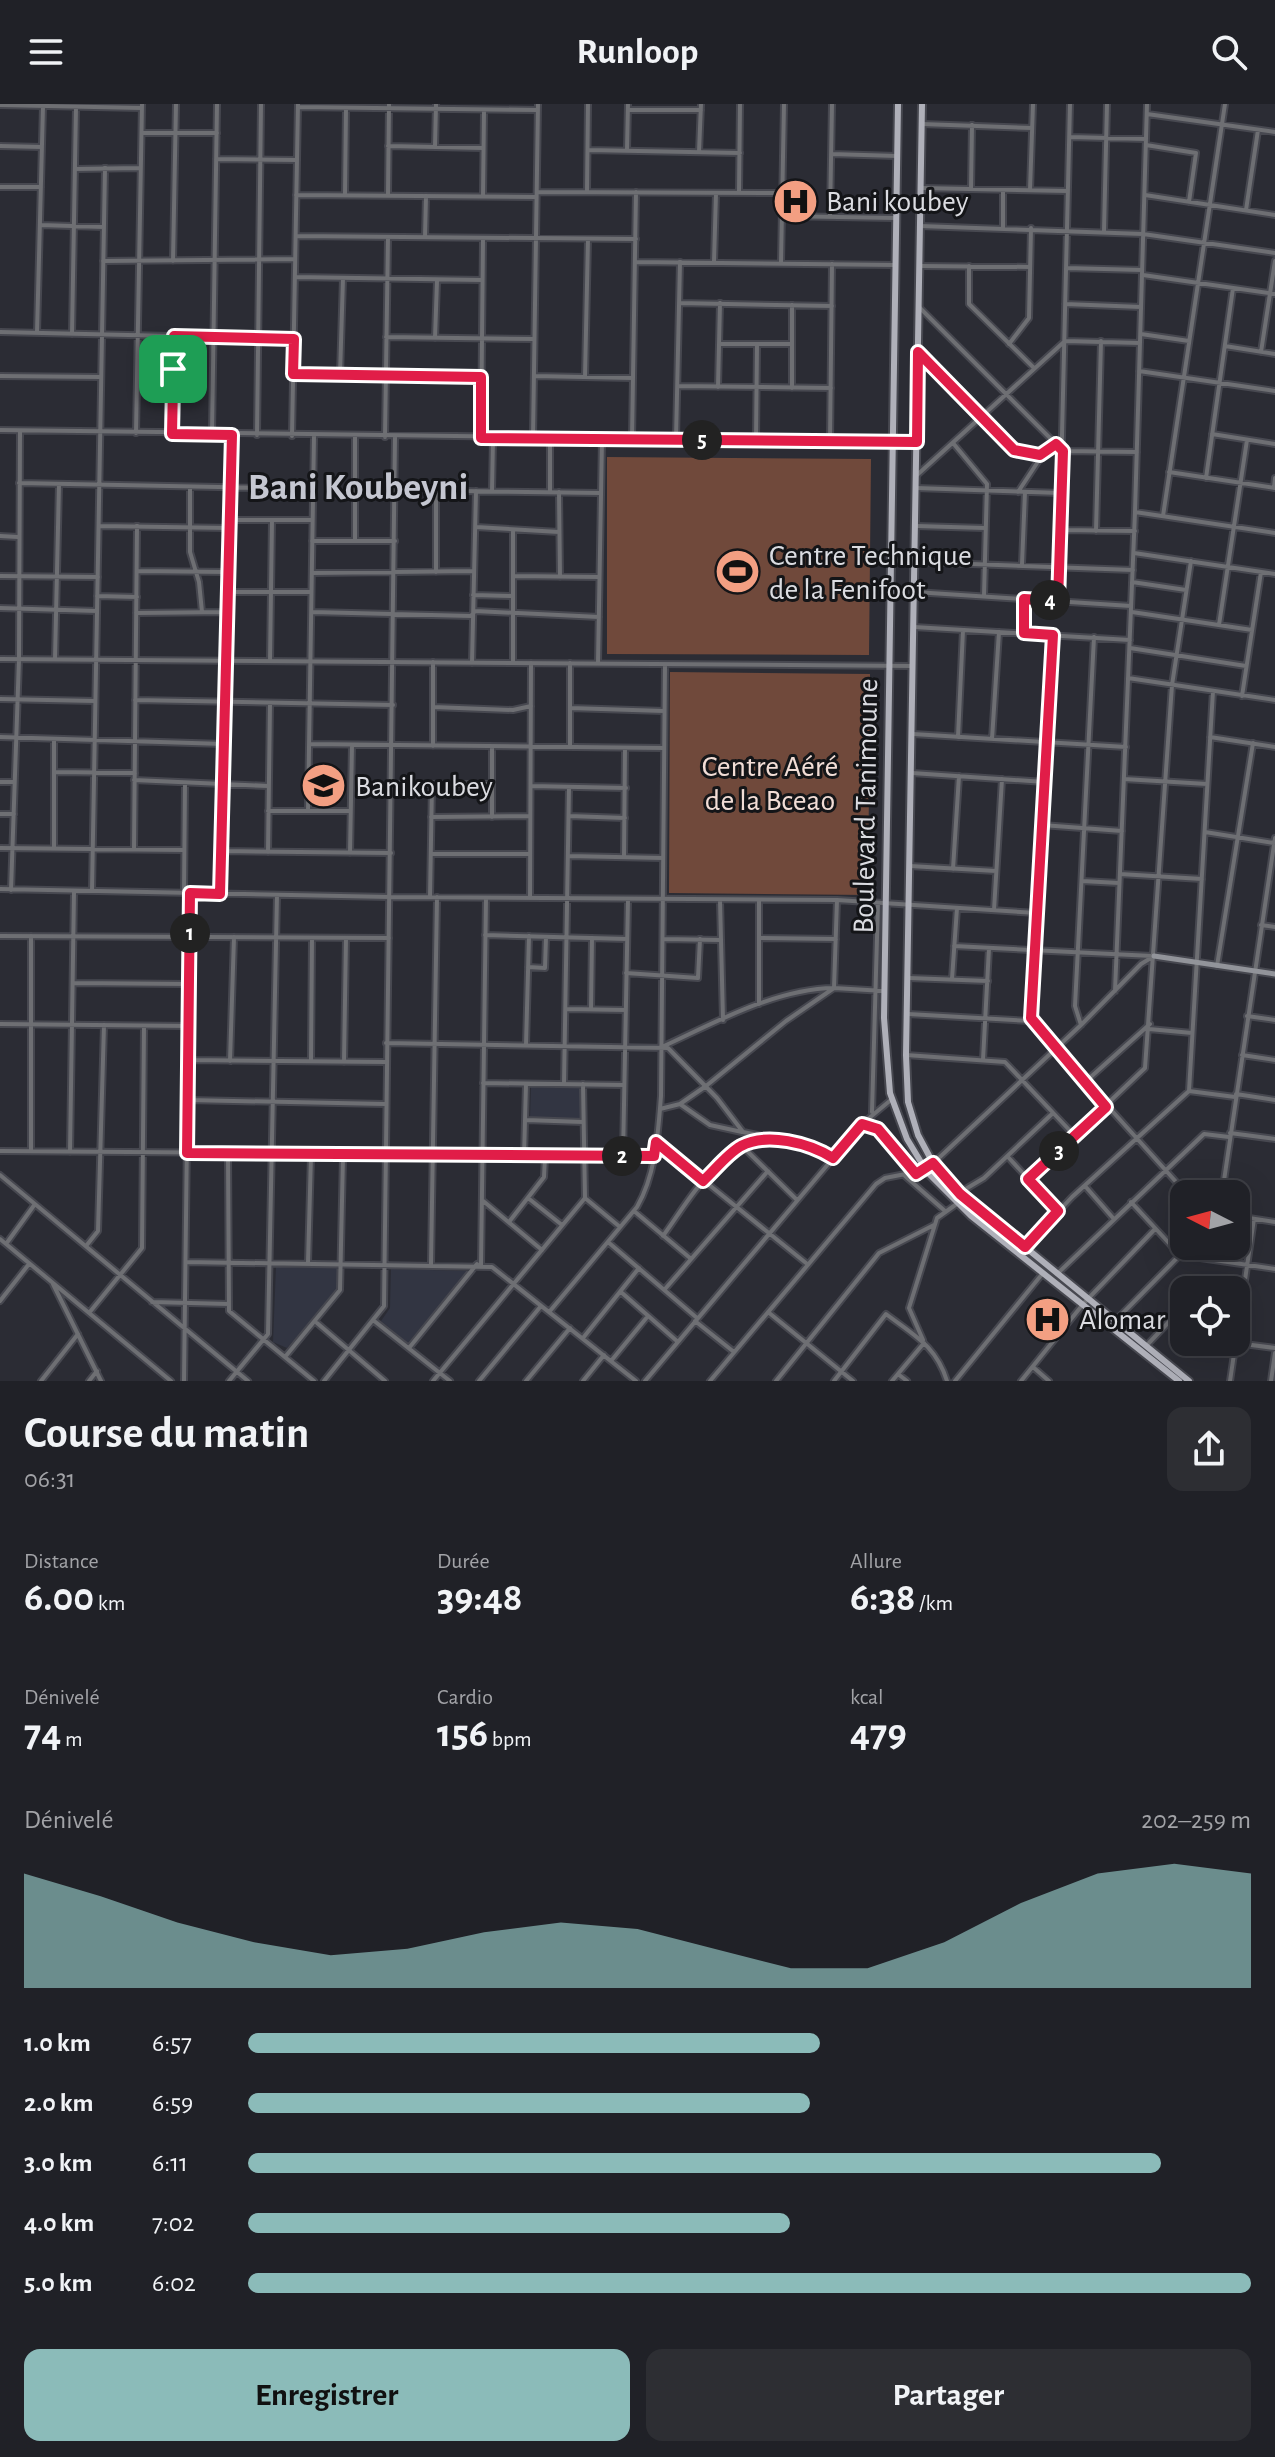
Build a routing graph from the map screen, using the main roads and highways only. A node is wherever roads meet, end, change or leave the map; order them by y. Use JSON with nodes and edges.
{"nodes":[{"id":1,"x":898,"y":104,"type":"edge"},
{"id":2,"x":922,"y":104,"type":"edge"},
{"id":3,"x":1086,"y":1301,"type":"junction"},
{"id":4,"x":1179,"y":1381,"type":"edge"},
{"id":5,"x":1189,"y":1381,"type":"edge"}],
"edges":[{"from":1,"to":3,"type":"main road","name":"Boulevard Tanimoune"},
{"from":2,"to":3,"type":"main road","name":"Boulevard Tanimoune"},
{"from":3,"to":4,"type":"main road","name":"Boulevard Tanimoune"},
{"from":3,"to":5,"type":"main road","name":"Boulevard Tanimoune"}]}
